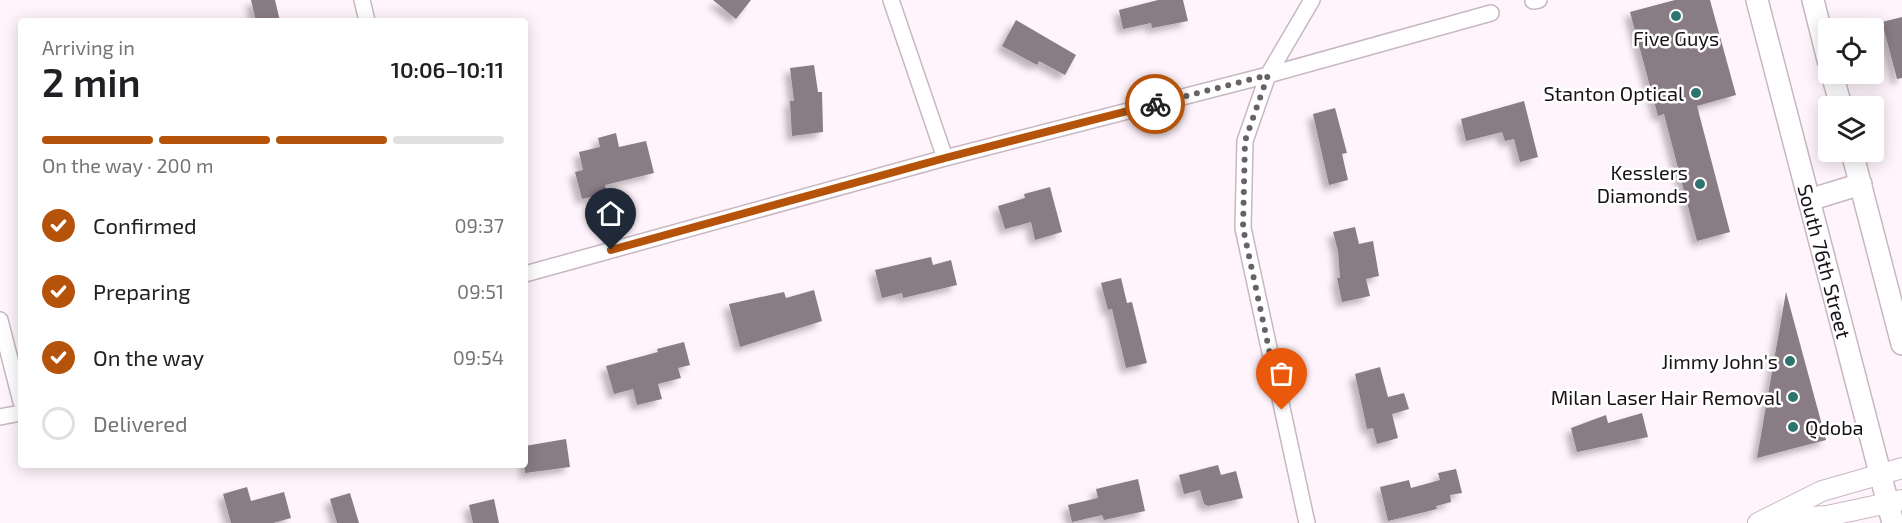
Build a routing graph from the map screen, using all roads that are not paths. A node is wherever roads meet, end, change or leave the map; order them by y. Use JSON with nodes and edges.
{"nodes":[{"id":1,"x":362,"y":0,"type":"edge"},
{"id":2,"x":891,"y":0,"type":"edge"},
{"id":3,"x":1312,"y":0,"type":"edge"},
{"id":4,"x":1757,"y":0,"type":"edge"},
{"id":5,"x":1813,"y":0,"type":"edge"},
{"id":6,"x":1491,"y":13,"type":"dead end"},
{"id":7,"x":366,"y":18,"type":"edge"},
{"id":8,"x":1818,"y":20,"type":"edge"},
{"id":9,"x":1268,"y":75,"type":"junction"},
{"id":10,"x":945,"y":158,"type":"junction"},
{"id":11,"x":1855,"y":162,"type":"edge"},
{"id":12,"x":1861,"y":184,"type":"junction"},
{"id":13,"x":1809,"y":200,"type":"junction"},
{"id":14,"x":528,"y":273,"type":"edge"},
{"id":15,"x":0,"y":320,"type":"edge"},
{"id":16,"x":1902,"y":344,"type":"edge"},
{"id":17,"x":18,"y":390,"type":"edge"},
{"id":18,"x":18,"y":414,"type":"edge"},
{"id":19,"x":0,"y":417,"type":"edge"},
{"id":20,"x":1902,"y":468,"type":"edge"},
{"id":21,"x":1880,"y":474,"type":"junction"},
{"id":22,"x":1894,"y":509,"type":"edge"},
{"id":23,"x":1764,"y":521,"type":"edge"},
{"id":24,"x":1306,"y":523,"type":"edge"}],
"edges":[{"from":1,"to":7,"type":"street"},
{"from":2,"to":10,"type":"street"},
{"from":3,"to":9,"type":"street"},
{"from":4,"to":13,"type":"main road","name":"South 76th Street"},
{"from":5,"to":8,"type":"main road"},
{"from":6,"to":9,"type":"street"},
{"from":9,"to":10,"type":"street"},
{"from":9,"to":24,"type":"street"},
{"from":10,"to":14,"type":"street"},
{"from":11,"to":12,"type":"main road"},
{"from":12,"to":13,"type":"main road"},
{"from":12,"to":16,"type":"main road"},
{"from":13,"to":21,"type":"main road","name":"South 76th Street"},
{"from":15,"to":17,"type":"street"},
{"from":18,"to":19,"type":"street"},
{"from":20,"to":21,"type":"street"},
{"from":21,"to":22,"type":"main road","name":"South 76th Street"},
{"from":21,"to":23,"type":"street"},
{"from":22,"to":23,"type":"street"}]}
